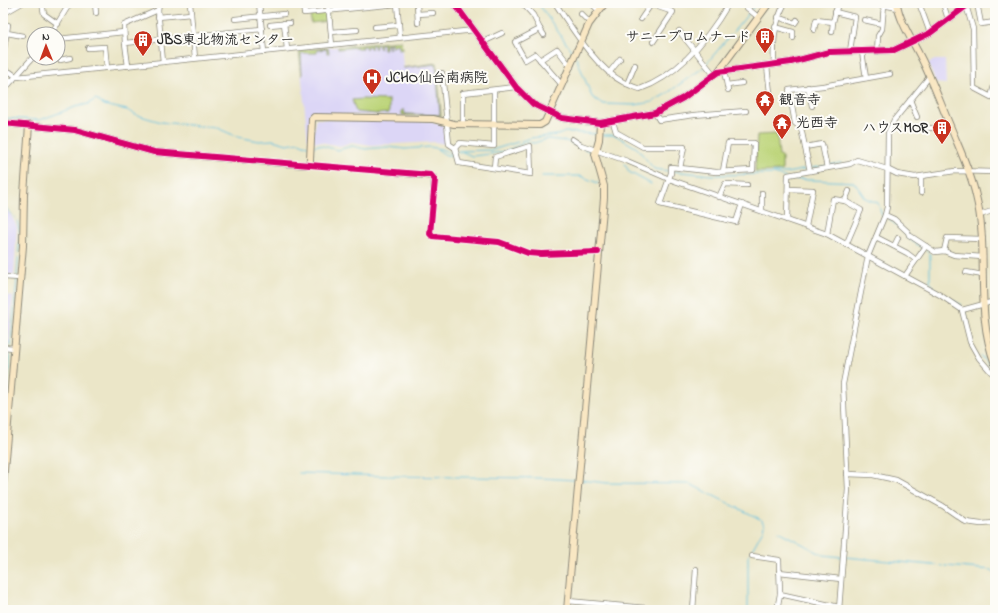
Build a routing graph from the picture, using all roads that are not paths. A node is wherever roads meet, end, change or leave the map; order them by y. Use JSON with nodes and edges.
{"nodes":[{"id":1,"x":22,"y":3,"type":"edge"},
{"id":2,"x":42,"y":3,"type":"edge"},
{"id":3,"x":70,"y":3,"type":"edge"},
{"id":4,"x":95,"y":3,"type":"edge"},
{"id":5,"x":159,"y":3,"type":"edge"},
{"id":6,"x":190,"y":3,"type":"edge"},
{"id":7,"x":259,"y":3,"type":"edge"},
{"id":8,"x":303,"y":3,"type":"edge"},
{"id":9,"x":328,"y":3,"type":"edge"},
{"id":10,"x":397,"y":3,"type":"edge"},
{"id":11,"x":417,"y":3,"type":"edge"},
{"id":12,"x":454,"y":3,"type":"edge"},
{"id":13,"x":522,"y":3,"type":"edge"},
{"id":14,"x":555,"y":3,"type":"edge"},
{"id":15,"x":591,"y":3,"type":"edge"},
{"id":16,"x":729,"y":3,"type":"edge"},
{"id":17,"x":769,"y":3,"type":"edge"},
{"id":18,"x":785,"y":3,"type":"edge"},
{"id":19,"x":838,"y":3,"type":"edge"},
{"id":20,"x":872,"y":3,"type":"edge"},
{"id":21,"x":919,"y":3,"type":"edge"},
{"id":22,"x":943,"y":3,"type":"edge"},
{"id":23,"x":977,"y":3,"type":"edge"},
{"id":24,"x":374,"y":4,"type":"edge"},
{"id":25,"x":650,"y":4,"type":"edge"},
{"id":26,"x":967,"y":4,"type":"edge"},
{"id":27,"x":354,"y":5,"type":"edge"},
{"id":28,"x":602,"y":5,"type":"edge"},
{"id":29,"x":884,"y":5,"type":"junction"},
{"id":30,"x":898,"y":5,"type":"edge"},
{"id":31,"x":11,"y":6,"type":"edge"},
{"id":32,"x":747,"y":8,"type":"dead end"},
{"id":33,"x":158,"y":10,"type":"junction"},
{"id":34,"x":329,"y":10,"type":"junction"},
{"id":35,"x":835,"y":12,"type":"junction"},
{"id":36,"x":96,"y":13,"type":"dead end"},
{"id":37,"x":433,"y":13,"type":"dead end"},
{"id":38,"x":3,"y":14,"type":"edge"},
{"id":39,"x":191,"y":14,"type":"junction"},
{"id":40,"x":284,"y":14,"type":"dead end"},
{"id":41,"x":418,"y":14,"type":"junction"},
{"id":42,"x":581,"y":14,"type":"dead end"},
{"id":43,"x":261,"y":16,"type":"junction"},
{"id":44,"x":158,"y":17,"type":"junction"},
{"id":45,"x":778,"y":17,"type":"junction"},
{"id":46,"x":758,"y":18,"type":"junction"},
{"id":47,"x":235,"y":19,"type":"dead end"},
{"id":48,"x":641,"y":19,"type":"dead end"},
{"id":49,"x":948,"y":19,"type":"junction"},
{"id":50,"x":797,"y":20,"type":"dead end"},
{"id":51,"x":864,"y":20,"type":"dead end"},
{"id":52,"x":833,"y":22,"type":"junction"},
{"id":53,"x":995,"y":22,"type":"edge"},
{"id":54,"x":418,"y":23,"type":"dead end"},
{"id":55,"x":590,"y":23,"type":"junction"},
{"id":56,"x":3,"y":24,"type":"edge"},
{"id":57,"x":58,"y":24,"type":"joint"},
{"id":58,"x":882,"y":24,"type":"junction"},
{"id":59,"x":270,"y":25,"type":"dead end"},
{"id":60,"x":399,"y":25,"type":"junction"},
{"id":61,"x":375,"y":27,"type":"dead end"},
{"id":62,"x":775,"y":27,"type":"junction"},
{"id":63,"x":262,"y":29,"type":"junction"},
{"id":64,"x":540,"y":29,"type":"junction"},
{"id":65,"x":357,"y":30,"type":"dead end"},
{"id":66,"x":475,"y":30,"type":"junction"},
{"id":67,"x":814,"y":30,"type":"dead end"},
{"id":68,"x":678,"y":31,"type":"dead end"},
{"id":69,"x":124,"y":32,"type":"junction"},
{"id":70,"x":331,"y":32,"type":"junction"},
{"id":71,"x":832,"y":32,"type":"dead end"},
{"id":72,"x":7,"y":33,"type":"junction"},
{"id":73,"x":502,"y":33,"type":"dead end"},
{"id":74,"x":930,"y":33,"type":"junction"},
{"id":75,"x":544,"y":34,"type":"dead end"},
{"id":76,"x":23,"y":36,"type":"dead end"},
{"id":77,"x":193,"y":36,"type":"junction"},
{"id":78,"x":66,"y":37,"type":"edge"},
{"id":79,"x":400,"y":37,"type":"junction"},
{"id":80,"x":793,"y":38,"type":"dead end"},
{"id":81,"x":160,"y":40,"type":"junction"},
{"id":82,"x":581,"y":41,"type":"junction"},
{"id":83,"x":914,"y":41,"type":"junction"},
{"id":84,"x":483,"y":42,"type":"junction"},
{"id":85,"x":653,"y":42,"type":"dead end"},
{"id":86,"x":125,"y":43,"type":"junction"},
{"id":87,"x":332,"y":45,"type":"junction"},
{"id":88,"x":4,"y":46,"type":"edge"},
{"id":89,"x":88,"y":48,"type":"dead end"},
{"id":90,"x":287,"y":49,"type":"junction"},
{"id":91,"x":695,"y":51,"type":"junction"},
{"id":92,"x":850,"y":51,"type":"junction"},
{"id":93,"x":264,"y":52,"type":"junction"},
{"id":94,"x":862,"y":52,"type":"junction"},
{"id":95,"x":877,"y":52,"type":"junction"},
{"id":96,"x":3,"y":54,"type":"edge"},
{"id":97,"x":70,"y":58,"type":"dead end"},
{"id":98,"x":195,"y":58,"type":"junction"},
{"id":99,"x":66,"y":59,"type":"edge"},
{"id":100,"x":620,"y":59,"type":"dead end"},
{"id":101,"x":540,"y":60,"type":"junction"},
{"id":102,"x":163,"y":62,"type":"junction"},
{"id":103,"x":635,"y":65,"type":"dead end"},
{"id":104,"x":774,"y":65,"type":"junction"},
{"id":105,"x":26,"y":66,"type":"edge"},
{"id":106,"x":128,"y":66,"type":"junction"},
{"id":107,"x":767,"y":66,"type":"junction"},
{"id":108,"x":571,"y":67,"type":"junction"},
{"id":109,"x":107,"y":68,"type":"junction"},
{"id":110,"x":3,"y":70,"type":"edge"},
{"id":111,"x":609,"y":72,"type":"junction"},
{"id":112,"x":442,"y":73,"type":"dead end"},
{"id":113,"x":719,"y":73,"type":"junction"},
{"id":114,"x":890,"y":74,"type":"dead end"},
{"id":115,"x":930,"y":76,"type":"junction"},
{"id":116,"x":866,"y":78,"type":"junction"},
{"id":117,"x":15,"y":79,"type":"junction"},
{"id":118,"x":995,"y":82,"type":"edge"},
{"id":119,"x":742,"y":83,"type":"dead end"},
{"id":120,"x":3,"y":84,"type":"edge"},
{"id":121,"x":627,"y":84,"type":"junction"},
{"id":122,"x":562,"y":86,"type":"junction"},
{"id":123,"x":516,"y":87,"type":"junction"},
{"id":124,"x":808,"y":87,"type":"junction"},
{"id":125,"x":994,"y":89,"type":"edge"},
{"id":126,"x":494,"y":90,"type":"junction"},
{"id":127,"x":3,"y":91,"type":"edge"},
{"id":128,"x":910,"y":100,"type":"junction"},
{"id":129,"x":765,"y":103,"type":"dead end"},
{"id":130,"x":812,"y":106,"type":"dead end"},
{"id":131,"x":746,"y":111,"type":"dead end"},
{"id":132,"x":549,"y":113,"type":"junction"},
{"id":133,"x":655,"y":114,"type":"junction"},
{"id":134,"x":917,"y":117,"type":"dead end"},
{"id":135,"x":3,"y":122,"type":"edge"},
{"id":136,"x":446,"y":122,"type":"junction"},
{"id":137,"x":613,"y":122,"type":"junction"},
{"id":138,"x":600,"y":123,"type":"junction"},
{"id":139,"x":463,"y":124,"type":"junction"},
{"id":140,"x":494,"y":124,"type":"junction"},
{"id":141,"x":29,"y":125,"type":"junction"},
{"id":142,"x":926,"y":128,"type":"dead end"},
{"id":143,"x":951,"y":128,"type":"junction"},
{"id":144,"x":572,"y":139,"type":"dead end"},
{"id":145,"x":805,"y":147,"type":"junction"},
{"id":146,"x":456,"y":148,"type":"junction"},
{"id":147,"x":596,"y":150,"type":"junction"},
{"id":148,"x":308,"y":164,"type":"junction"},
{"id":149,"x":826,"y":166,"type":"junction"},
{"id":150,"x":494,"y":168,"type":"junction"},
{"id":151,"x":680,"y":168,"type":"junction"},
{"id":152,"x":887,"y":168,"type":"junction"},
{"id":153,"x":809,"y":169,"type":"junction"},
{"id":154,"x":723,"y":171,"type":"junction"},
{"id":155,"x":969,"y":172,"type":"junction"},
{"id":156,"x":995,"y":172,"type":"edge"},
{"id":157,"x":921,"y":177,"type":"junction"},
{"id":158,"x":669,"y":179,"type":"junction"},
{"id":159,"x":748,"y":185,"type":"dead end"},
{"id":160,"x":788,"y":189,"type":"junction"},
{"id":161,"x":849,"y":191,"type":"dead end"},
{"id":162,"x":762,"y":193,"type":"dead end"},
{"id":163,"x":921,"y":193,"type":"dead end"},
{"id":164,"x":719,"y":197,"type":"junction"},
{"id":165,"x":845,"y":201,"type":"junction"},
{"id":166,"x":742,"y":204,"type":"junction"},
{"id":167,"x":762,"y":210,"type":"junction"},
{"id":168,"x":995,"y":210,"type":"edge"},
{"id":169,"x":980,"y":214,"type":"junction"},
{"id":170,"x":884,"y":216,"type":"junction"},
{"id":171,"x":787,"y":220,"type":"junction"},
{"id":172,"x":806,"y":226,"type":"junction"},
{"id":173,"x":826,"y":234,"type":"junction"},
{"id":174,"x":876,"y":237,"type":"junction"},
{"id":175,"x":898,"y":238,"type":"dead end"},
{"id":176,"x":983,"y":239,"type":"junction"},
{"id":177,"x":846,"y":245,"type":"junction"},
{"id":178,"x":894,"y":246,"type":"junction"},
{"id":179,"x":925,"y":248,"type":"junction"},
{"id":180,"x":944,"y":250,"type":"junction"},
{"id":181,"x":598,"y":252,"type":"junction"},
{"id":182,"x":868,"y":256,"type":"junction"},
{"id":183,"x":983,"y":257,"type":"junction"},
{"id":184,"x":916,"y":260,"type":"junction"},
{"id":185,"x":966,"y":272,"type":"dead end"},
{"id":186,"x":983,"y":275,"type":"junction"},
{"id":187,"x":905,"y":276,"type":"junction"},
{"id":188,"x":3,"y":277,"type":"edge"},
{"id":189,"x":18,"y":278,"type":"junction"},
{"id":190,"x":995,"y":301,"type":"edge"},
{"id":191,"x":984,"y":304,"type":"junction"},
{"id":192,"x":962,"y":310,"type":"junction"},
{"id":193,"x":3,"y":347,"type":"edge"},
{"id":194,"x":12,"y":348,"type":"junction"},
{"id":195,"x":995,"y":364,"type":"edge"},
{"id":196,"x":995,"y":373,"type":"edge"},
{"id":197,"x":5,"y":416,"type":"edge"},
{"id":198,"x":847,"y":474,"type":"junction"},
{"id":199,"x":3,"y":483,"type":"edge"},
{"id":200,"x":995,"y":523,"type":"edge"},
{"id":201,"x":752,"y":556,"type":"dead end"},
{"id":202,"x":696,"y":569,"type":"dead end"},
{"id":203,"x":779,"y":572,"type":"junction"},
{"id":204,"x":841,"y":579,"type":"junction"},
{"id":205,"x":780,"y":594,"type":"junction"},
{"id":206,"x":568,"y":601,"type":"junction"},
{"id":207,"x":839,"y":608,"type":"edge"},
{"id":208,"x":567,"y":610,"type":"edge"},
{"id":209,"x":668,"y":610,"type":"edge"},
{"id":210,"x":693,"y":610,"type":"edge"},
{"id":211,"x":777,"y":610,"type":"edge"}],
"edges":[{"from":1,"to":31,"type":"street"},
{"from":2,"to":57,"type":"street"},
{"from":3,"to":57,"type":"street"},
{"from":4,"to":36,"type":"street"},
{"from":5,"to":33,"type":"street"},
{"from":6,"to":39,"type":"street"},
{"from":7,"to":43,"type":"street"},
{"from":8,"to":34,"type":"street"},
{"from":9,"to":34,"type":"street"},
{"from":10,"to":24,"type":"street"},
{"from":10,"to":60,"type":"street"},
{"from":11,"to":41,"type":"street"},
{"from":12,"to":66,"type":"street"},
{"from":13,"to":64,"type":"street"},
{"from":14,"to":82,"type":"street"},
{"from":15,"to":28,"type":"street"},
{"from":16,"to":91,"type":"street"},
{"from":17,"to":46,"type":"street"},
{"from":18,"to":45,"type":"street"},
{"from":19,"to":35,"type":"street"},
{"from":20,"to":29,"type":"street"},
{"from":21,"to":74,"type":"street"},
{"from":22,"to":49,"type":"street"},
{"from":23,"to":53,"type":"street"},
{"from":24,"to":27,"type":"street"},
{"from":25,"to":48,"type":"street"},
{"from":25,"to":85,"type":"street"},
{"from":26,"to":49,"type":"street"},
{"from":26,"to":125,"type":"street"},
{"from":27,"to":34,"type":"street"},
{"from":28,"to":55,"type":"street"},
{"from":29,"to":30,"type":"street"},
{"from":29,"to":58,"type":"street"},
{"from":30,"to":83,"type":"street"},
{"from":31,"to":38,"type":"street"},
{"from":32,"to":46,"type":"street"},
{"from":33,"to":44,"type":"street"},
{"from":33,"to":69,"type":"street"},
{"from":34,"to":70,"type":"street"},
{"from":35,"to":52,"type":"street"},
{"from":35,"to":92,"type":"street"},
{"from":37,"to":41,"type":"street"},
{"from":39,"to":44,"type":"street"},
{"from":39,"to":77,"type":"street"},
{"from":40,"to":43,"type":"street"},
{"from":41,"to":54,"type":"street"},
{"from":42,"to":55,"type":"street"},
{"from":43,"to":47,"type":"street"},
{"from":43,"to":63,"type":"street"},
{"from":44,"to":81,"type":"street"},
{"from":45,"to":50,"type":"street"},
{"from":45,"to":62,"type":"street"},
{"from":46,"to":113,"type":"street"},
{"from":49,"to":74,"type":"street"},
{"from":51,"to":58,"type":"street"},
{"from":52,"to":67,"type":"street"},
{"from":52,"to":71,"type":"street"},
{"from":55,"to":82,"type":"street"},
{"from":56,"to":72,"type":"street"},
{"from":58,"to":95,"type":"street"},
{"from":59,"to":90,"type":"street"},
{"from":60,"to":61,"type":"street"},
{"from":60,"to":79,"type":"street"},
{"from":62,"to":80,"type":"street"},
{"from":62,"to":104,"type":"street"},
{"from":63,"to":77,"type":"street"},
{"from":63,"to":93,"type":"street"},
{"from":64,"to":75,"type":"street"},
{"from":64,"to":101,"type":"street"},
{"from":65,"to":70,"type":"street"},
{"from":66,"to":79,"type":"street"},
{"from":66,"to":84,"type":"street"},
{"from":68,"to":91,"type":"street"},
{"from":69,"to":78,"type":"street"},
{"from":69,"to":86,"type":"street"},
{"from":70,"to":87,"type":"street"},
{"from":72,"to":76,"type":"street"},
{"from":72,"to":88,"type":"street"},
{"from":73,"to":84,"type":"street"},
{"from":74,"to":83,"type":"street"},
{"from":77,"to":81,"type":"street"},
{"from":77,"to":98,"type":"street"},
{"from":79,"to":87,"type":"street"},
{"from":81,"to":86,"type":"street"},
{"from":81,"to":102,"type":"street"},
{"from":82,"to":108,"type":"street"},
{"from":82,"to":111,"type":"street"},
{"from":83,"to":95,"type":"street"},
{"from":83,"to":115,"type":"street"},
{"from":84,"to":123,"type":"street"},
{"from":86,"to":106,"type":"street"},
{"from":87,"to":90,"type":"street"},
{"from":88,"to":96,"type":"street"},
{"from":89,"to":109,"type":"street"},
{"from":90,"to":93,"type":"street"},
{"from":91,"to":113,"type":"street"},
{"from":91,"to":121,"type":"street"},
{"from":92,"to":94,"type":"street"},
{"from":92,"to":104,"type":"street"},
{"from":93,"to":98,"type":"street"},
{"from":94,"to":95,"type":"street"},
{"from":94,"to":116,"type":"street"},
{"from":97,"to":99,"type":"street"},
{"from":98,"to":102,"type":"street"},
{"from":100,"to":111,"type":"street"},
{"from":101,"to":108,"type":"street"},
{"from":101,"to":122,"type":"street"},
{"from":102,"to":106,"type":"street"},
{"from":103,"to":121,"type":"street"},
{"from":104,"to":107,"type":"street"},
{"from":105,"to":117,"type":"street"},
{"from":106,"to":109,"type":"street"},
{"from":107,"to":113,"type":"street"},
{"from":107,"to":129,"type":"street"},
{"from":108,"to":122,"type":"street"},
{"from":109,"to":117,"type":"street"},
{"from":110,"to":117,"type":"street"},
{"from":111,"to":121,"type":"street"},
{"from":112,"to":136,"type":"street"},
{"from":113,"to":119,"type":"street"},
{"from":113,"to":133,"type":"street"},
{"from":114,"to":116,"type":"street"},
{"from":115,"to":128,"type":"street"},
{"from":115,"to":143,"type":"street"},
{"from":116,"to":124,"type":"street"},
{"from":117,"to":120,"type":"street"},
{"from":117,"to":127,"type":"street"},
{"from":118,"to":125,"type":"street"},
{"from":122,"to":132,"type":"street"},
{"from":123,"to":126,"type":"street"},
{"from":123,"to":132,"type":"street"},
{"from":124,"to":130,"type":"street"},
{"from":124,"to":145,"type":"street"},
{"from":126,"to":139,"type":"street"},
{"from":126,"to":140,"type":"street"},
{"from":128,"to":134,"type":"street"},
{"from":128,"to":152,"type":"street"},
{"from":131,"to":133,"type":"street"},
{"from":132,"to":138,"type":"street"},
{"from":132,"to":140,"type":"street"},
{"from":133,"to":137,"type":"street"},
{"from":135,"to":141,"type":"street"},
{"from":136,"to":139,"type":"street"},
{"from":136,"to":146,"type":"street"},
{"from":136,"to":148,"type":"street"},
{"from":137,"to":138,"type":"street"},
{"from":137,"to":151,"type":"street"},
{"from":138,"to":147,"type":"street"},
{"from":139,"to":140,"type":"street"},
{"from":140,"to":146,"type":"street"},
{"from":141,"to":148,"type":"street"},
{"from":141,"to":189,"type":"street"},
{"from":142,"to":143,"type":"street"},
{"from":143,"to":155,"type":"street"},
{"from":144,"to":147,"type":"street"},
{"from":145,"to":149,"type":"street"},
{"from":145,"to":153,"type":"street"},
{"from":146,"to":150,"type":"street"},
{"from":147,"to":158,"type":"street"},
{"from":147,"to":181,"type":"street"},
{"from":148,"to":181,"type":"street"},
{"from":149,"to":152,"type":"street"},
{"from":149,"to":153,"type":"street"},
{"from":150,"to":150,"type":"street"},
{"from":151,"to":154,"type":"street"},
{"from":151,"to":158,"type":"street"},
{"from":152,"to":157,"type":"street"},
{"from":152,"to":170,"type":"street"},
{"from":153,"to":160,"type":"street"},
{"from":154,"to":154,"type":"street"},
{"from":155,"to":156,"type":"street"},
{"from":155,"to":157,"type":"street"},
{"from":155,"to":169,"type":"street"},
{"from":157,"to":163,"type":"street"},
{"from":158,"to":164,"type":"street"},
{"from":158,"to":166,"type":"street"},
{"from":159,"to":164,"type":"street"},
{"from":160,"to":171,"type":"street"},
{"from":160,"to":172,"type":"street"},
{"from":161,"to":165,"type":"street"},
{"from":162,"to":167,"type":"street"},
{"from":164,"to":166,"type":"street"},
{"from":165,"to":173,"type":"street"},
{"from":165,"to":177,"type":"street"},
{"from":166,"to":167,"type":"street"},
{"from":167,"to":171,"type":"street"},
{"from":168,"to":169,"type":"street"},
{"from":169,"to":176,"type":"street"},
{"from":170,"to":174,"type":"street"},
{"from":170,"to":179,"type":"street"},
{"from":171,"to":172,"type":"street"},
{"from":172,"to":173,"type":"street"},
{"from":173,"to":177,"type":"street"},
{"from":174,"to":178,"type":"street"},
{"from":174,"to":182,"type":"street"},
{"from":175,"to":178,"type":"street"},
{"from":176,"to":180,"type":"street"},
{"from":176,"to":183,"type":"street"},
{"from":177,"to":182,"type":"street"},
{"from":178,"to":184,"type":"street"},
{"from":179,"to":180,"type":"street"},
{"from":179,"to":184,"type":"street"},
{"from":180,"to":183,"type":"street"},
{"from":181,"to":206,"type":"street"},
{"from":182,"to":187,"type":"street"},
{"from":182,"to":198,"type":"street"},
{"from":183,"to":186,"type":"street"},
{"from":184,"to":187,"type":"street"},
{"from":185,"to":186,"type":"street"},
{"from":186,"to":191,"type":"street"},
{"from":187,"to":192,"type":"street"},
{"from":188,"to":189,"type":"street"},
{"from":189,"to":194,"type":"street"},
{"from":190,"to":191,"type":"street"},
{"from":191,"to":192,"type":"street"},
{"from":191,"to":195,"type":"street"},
{"from":192,"to":196,"type":"street"},
{"from":193,"to":194,"type":"street"},
{"from":194,"to":197,"type":"street"},
{"from":197,"to":199,"type":"street"},
{"from":198,"to":200,"type":"street"},
{"from":198,"to":204,"type":"street"},
{"from":201,"to":203,"type":"street"},
{"from":202,"to":210,"type":"street"},
{"from":203,"to":204,"type":"street"},
{"from":203,"to":205,"type":"street"},
{"from":204,"to":207,"type":"street"},
{"from":205,"to":207,"type":"street"},
{"from":205,"to":211,"type":"street"},
{"from":206,"to":208,"type":"street"},
{"from":206,"to":209,"type":"street"}]}
